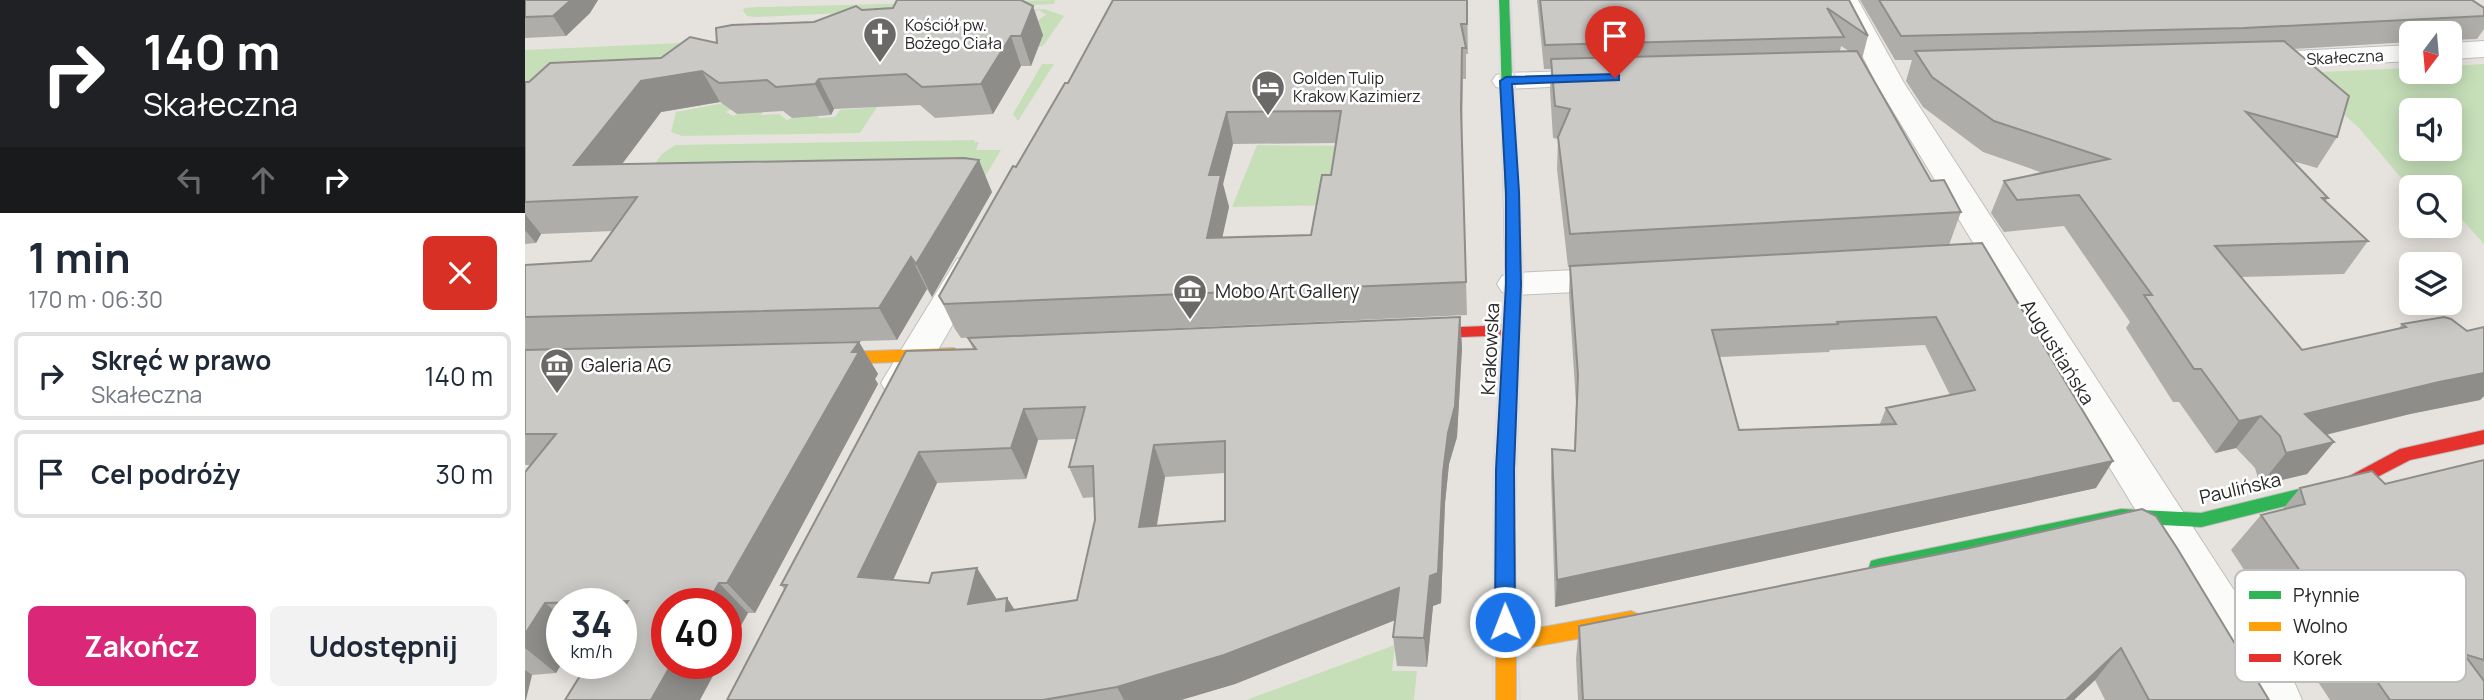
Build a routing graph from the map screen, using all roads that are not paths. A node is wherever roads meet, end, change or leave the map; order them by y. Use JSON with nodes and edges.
{"nodes":[{"id":1,"x":1504,"y":0,"type":"edge"},
{"id":2,"x":1846,"y":0,"type":"edge"},
{"id":3,"x":2484,"y":49,"type":"edge"},
{"id":4,"x":2462,"y":50,"type":"edge"},
{"id":5,"x":2399,"y":54,"type":"edge"},
{"id":6,"x":2237,"y":62,"type":"edge"},
{"id":7,"x":1917,"y":68,"type":"edge"},
{"id":8,"x":1865,"y":70,"type":"junction"},
{"id":9,"x":1620,"y":78,"type":"edge"},
{"id":10,"x":1506,"y":81,"type":"junction"},
{"id":11,"x":986,"y":237,"type":"edge"},
{"id":12,"x":1650,"y":277,"type":"edge"},
{"id":13,"x":1514,"y":284,"type":"junction"},
{"id":14,"x":1513,"y":330,"type":"junction"},
{"id":15,"x":1391,"y":335,"type":"edge"},
{"id":16,"x":971,"y":353,"type":"edge"},
{"id":17,"x":919,"y":355,"type":"junction"},
{"id":18,"x":802,"y":359,"type":"edge"},
{"id":19,"x":882,"y":418,"type":"edge"},
{"id":20,"x":2484,"y":437,"type":"edge"},
{"id":21,"x":2162,"y":518,"type":"junction"},
{"id":22,"x":1866,"y":570,"type":"edge"},
{"id":23,"x":1651,"y":615,"type":"edge"},
{"id":24,"x":2235,"y":633,"type":"edge"},
{"id":25,"x":1506,"y":643,"type":"junction"},
{"id":26,"x":2267,"y":682,"type":"edge"},
{"id":27,"x":1506,"y":700,"type":"edge"},
{"id":28,"x":2278,"y":700,"type":"edge"}],
"edges":[{"from":1,"to":10,"type":"street","name":"Krakowska"},
{"from":2,"to":8,"type":"street","name":"Augustiańska"},
{"from":3,"to":4,"type":"street"},
{"from":5,"to":6,"type":"street","name":"Skałeczna"},
{"from":7,"to":8,"type":"street"},
{"from":8,"to":21,"type":"street","name":"Augustiańska"},
{"from":9,"to":10,"type":"street"},
{"from":10,"to":13,"type":"street","name":"Krakowska"},
{"from":11,"to":17,"type":"street"},
{"from":12,"to":13,"type":"street"},
{"from":13,"to":14,"type":"street","name":"Krakowska"},
{"from":14,"to":15,"type":"street"},
{"from":14,"to":25,"type":"street","name":"Krakowska"},
{"from":16,"to":17,"type":"street"},
{"from":17,"to":18,"type":"street"},
{"from":17,"to":19,"type":"street"},
{"from":20,"to":21,"type":"street","name":"Paulińska"},
{"from":21,"to":22,"type":"street","name":"Paulińska"},
{"from":21,"to":24,"type":"street","name":"Augustiańska"},
{"from":23,"to":25,"type":"street"},
{"from":25,"to":27,"type":"street","name":"Krakowska"},
{"from":26,"to":28,"type":"street","name":"Augustiańska"}]}
